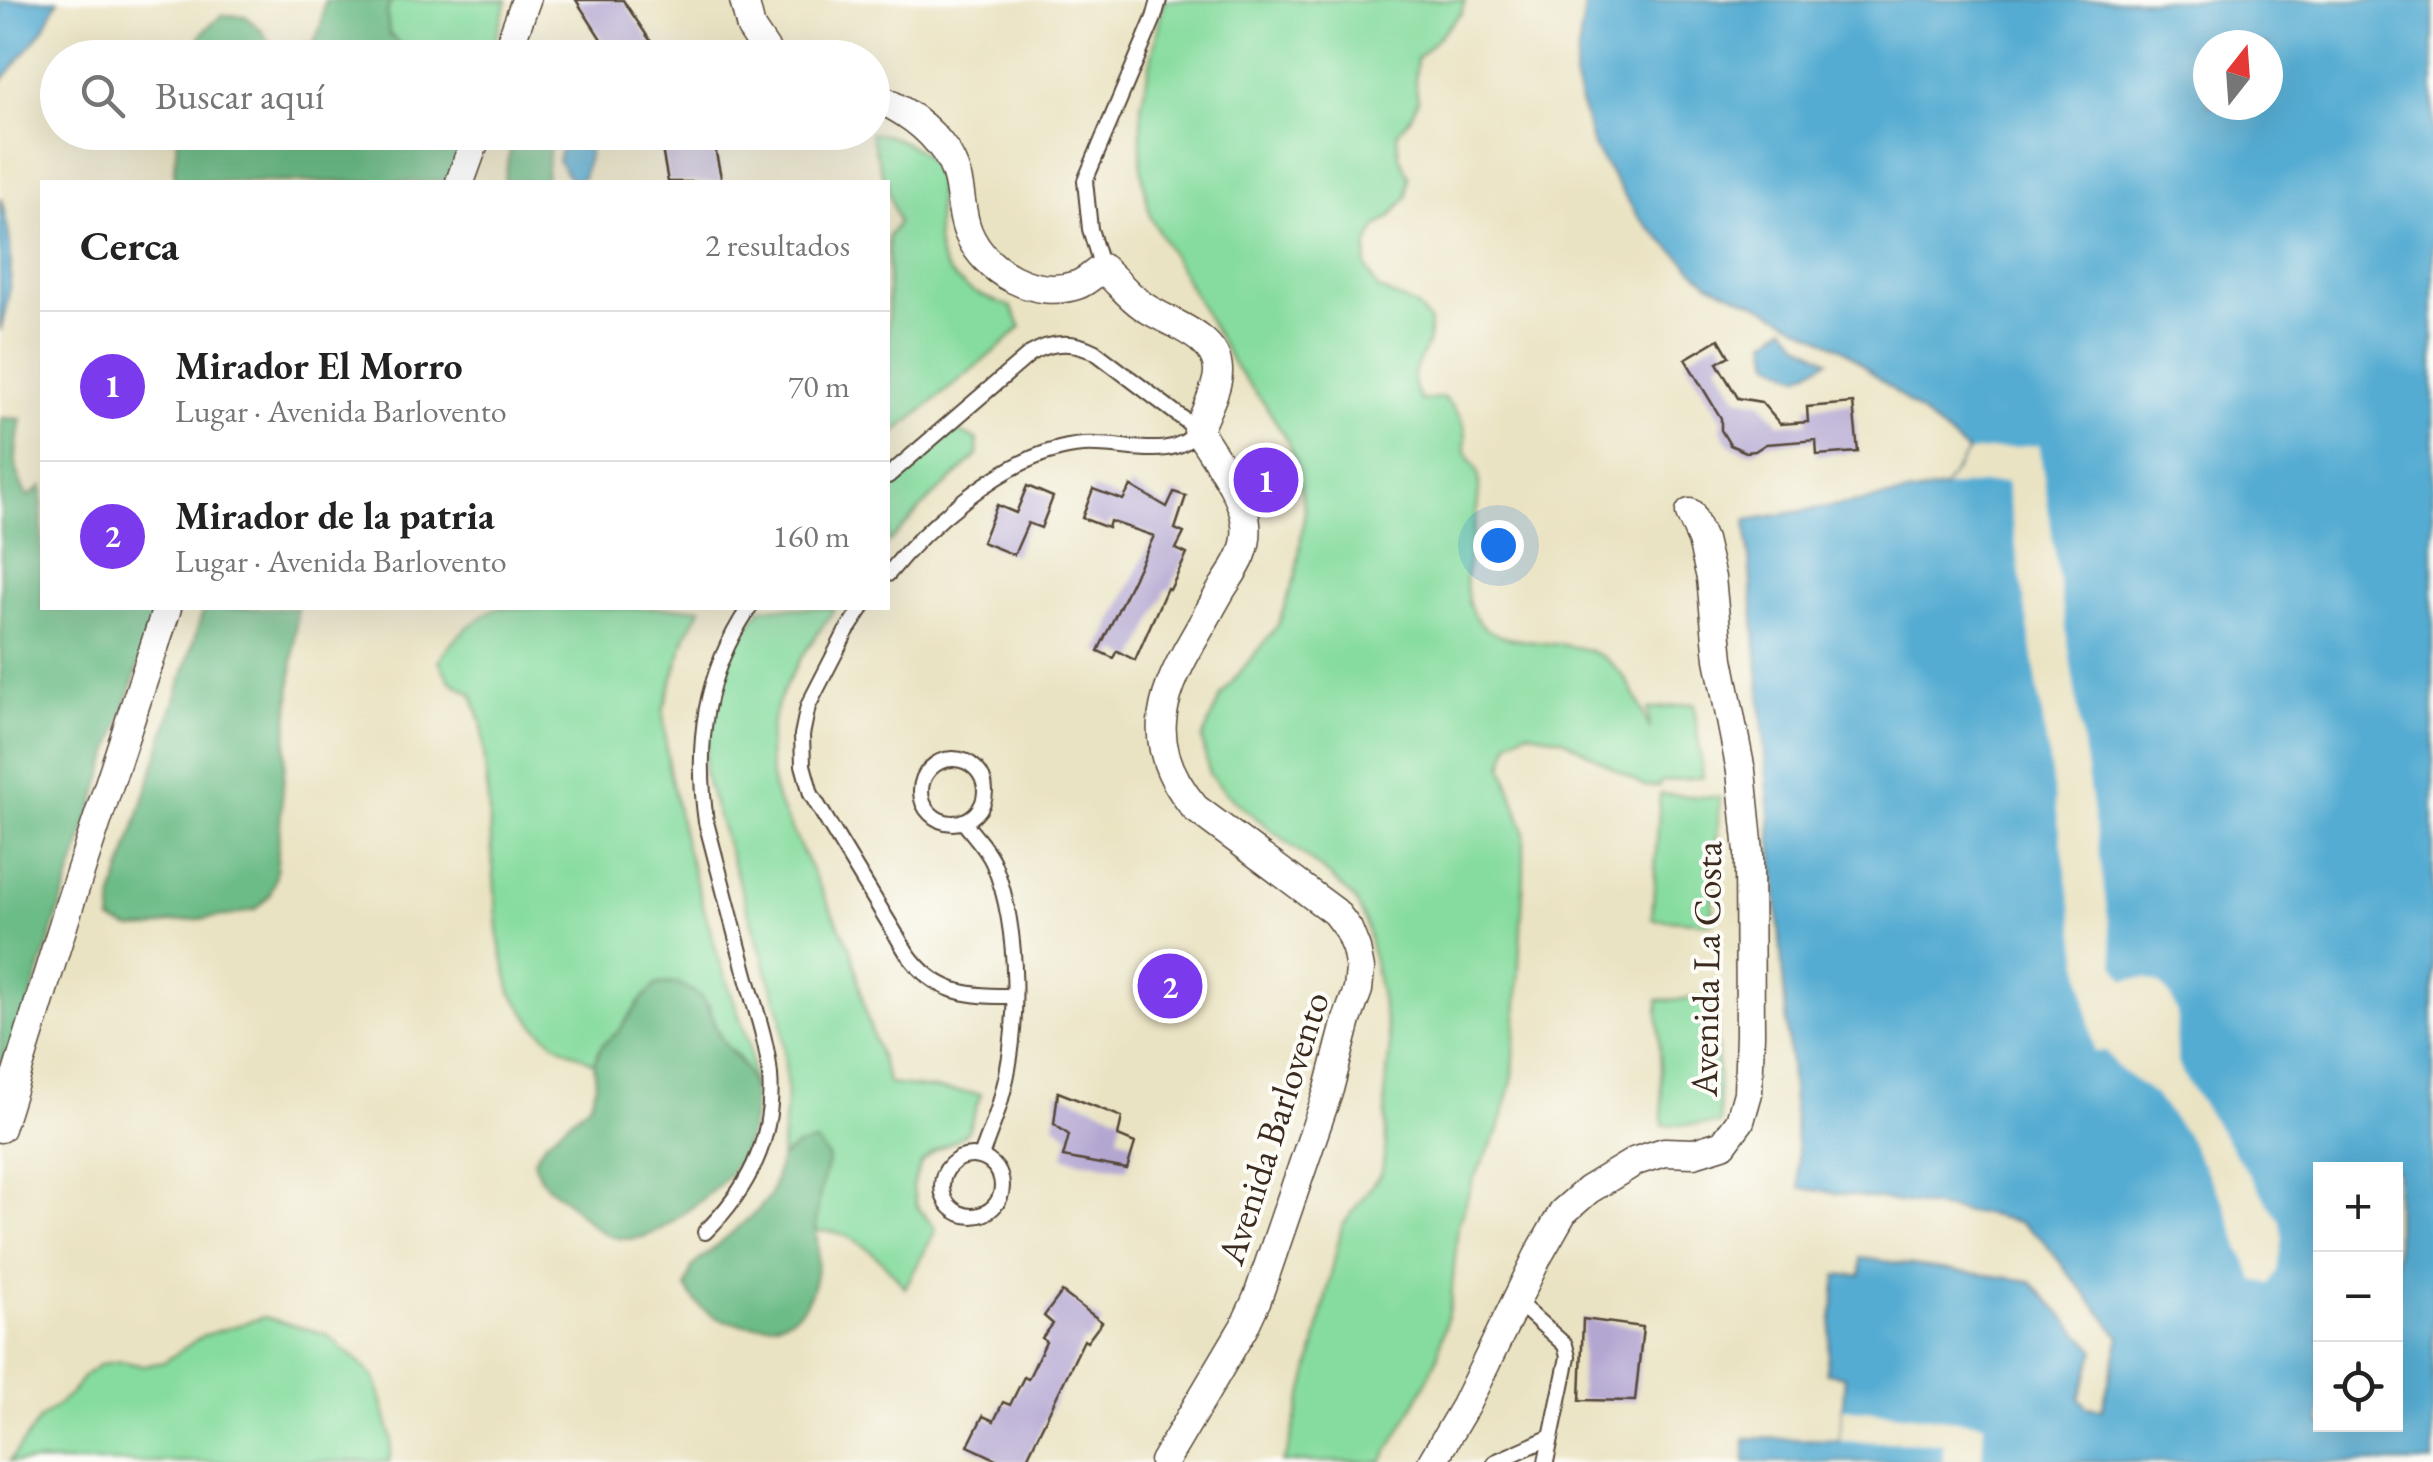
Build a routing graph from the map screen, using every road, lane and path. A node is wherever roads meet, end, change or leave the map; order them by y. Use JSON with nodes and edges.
{"nodes":[{"id":1,"x":526,"y":0,"type":"edge"},
{"id":2,"x":744,"y":0,"type":"edge"},
{"id":3,"x":1159,"y":0,"type":"edge"},
{"id":4,"x":512,"y":40,"type":"edge"},
{"id":5,"x":759,"y":40,"type":"edge"},
{"id":6,"x":890,"y":104,"type":"edge"},
{"id":7,"x":472,"y":150,"type":"edge"},
{"id":8,"x":461,"y":180,"type":"edge"},
{"id":9,"x":1102,"y":268,"type":"junction"},
{"id":10,"x":1198,"y":430,"type":"junction"},
{"id":11,"x":890,"y":474,"type":"edge"},
{"id":12,"x":1690,"y":513,"type":"dead end"},
{"id":13,"x":890,"y":572,"type":"edge"},
{"id":14,"x":167,"y":610,"type":"edge"},
{"id":15,"x":749,"y":610,"type":"edge"},
{"id":16,"x":861,"y":610,"type":"edge"},
{"id":17,"x":963,"y":821,"type":"junction"},
{"id":18,"x":1014,"y":996,"type":"junction"},
{"id":19,"x":0,"y":1128,"type":"edge"},
{"id":20,"x":980,"y":1156,"type":"junction"},
{"id":21,"x":705,"y":1232,"type":"dead end"},
{"id":22,"x":1515,"y":1300,"type":"junction"},
{"id":23,"x":1551,"y":1437,"type":"junction"},
{"id":24,"x":1164,"y":1462,"type":"edge"},
{"id":25,"x":1432,"y":1462,"type":"edge"},
{"id":26,"x":1494,"y":1462,"type":"edge"},
{"id":27,"x":1546,"y":1462,"type":"edge"}],
"edges":[{"from":1,"to":4,"type":"street"},
{"from":2,"to":5,"type":"street"},
{"from":3,"to":9,"type":"lane"},
{"from":6,"to":9,"type":"street"},
{"from":7,"to":8,"type":"street"},
{"from":9,"to":10,"type":"street"},
{"from":10,"to":11,"type":"lane"},
{"from":10,"to":13,"type":"lane"},
{"from":10,"to":24,"type":"street","name":"Avenida Barlovento"},
{"from":12,"to":22,"type":"street","name":"Avenida La Costa"},
{"from":14,"to":19,"type":"street"},
{"from":15,"to":21,"type":"lane"},
{"from":16,"to":18,"type":"lane"},
{"from":17,"to":17,"type":"lane"},
{"from":17,"to":18,"type":"lane"},
{"from":18,"to":20,"type":"lane"},
{"from":20,"to":20,"type":"lane"},
{"from":22,"to":23,"type":"lane"},
{"from":22,"to":25,"type":"street","name":"Avenida La Costa"},
{"from":23,"to":26,"type":"lane"},
{"from":23,"to":27,"type":"lane"}]}
